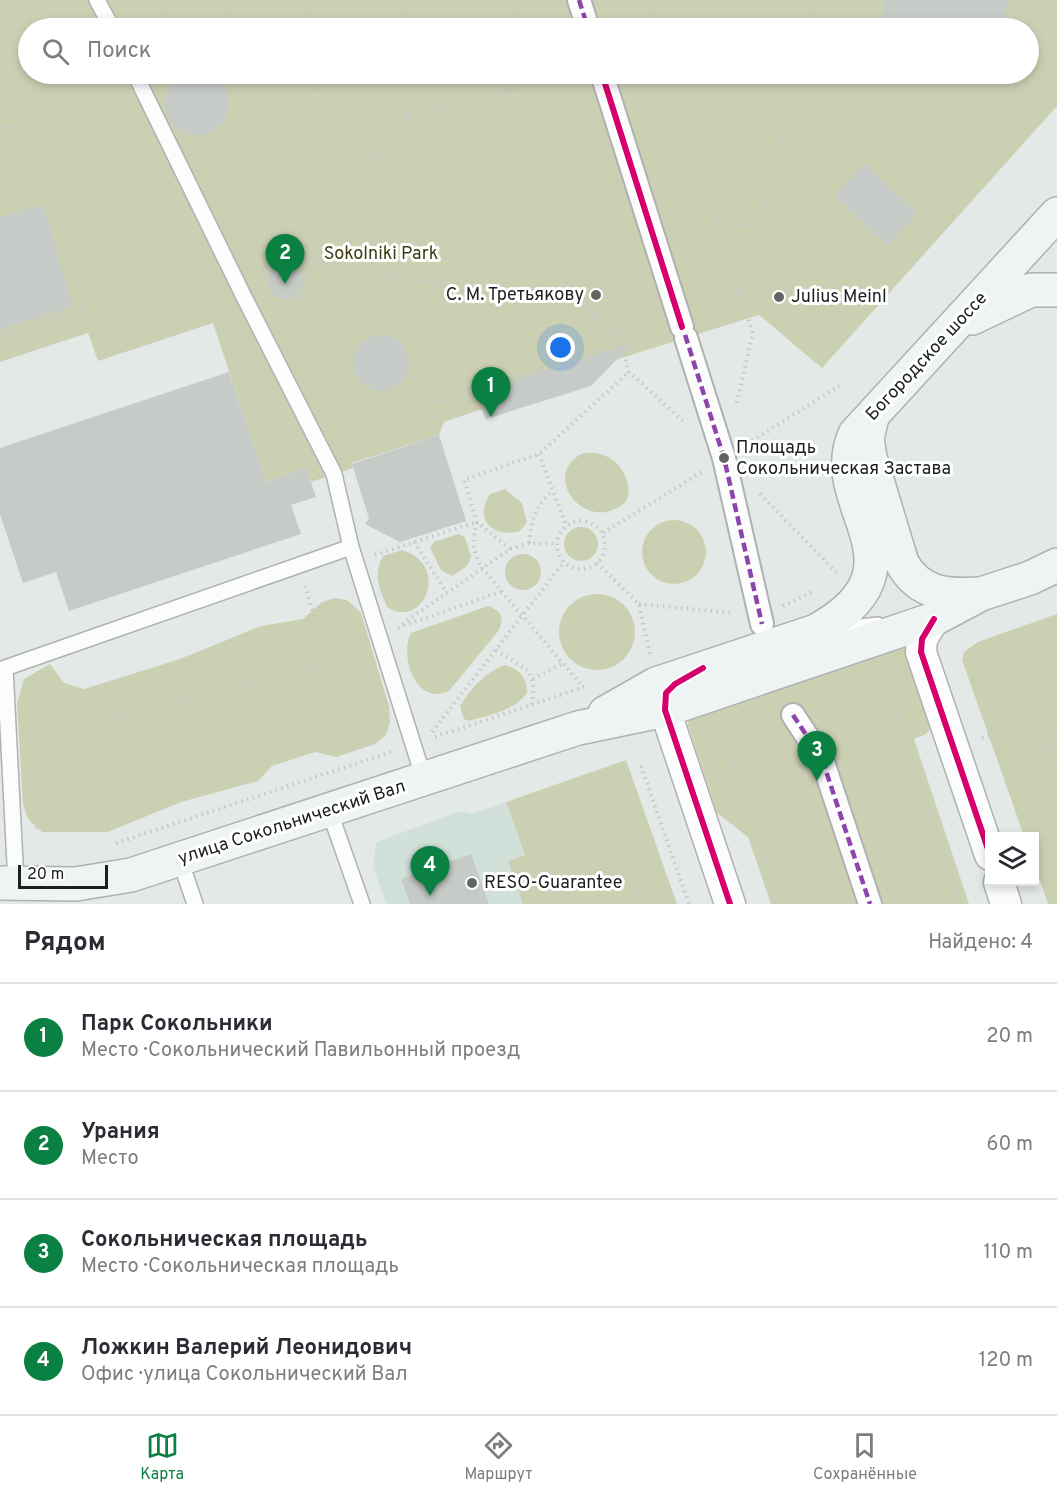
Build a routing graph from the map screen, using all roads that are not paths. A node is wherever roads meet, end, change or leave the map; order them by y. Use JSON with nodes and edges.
{"nodes":[{"id":1,"x":97,"y":0,"type":"edge"},
{"id":2,"x":579,"y":0,"type":"edge"},
{"id":3,"x":107,"y":18,"type":"edge"},
{"id":4,"x":585,"y":18,"type":"edge"},
{"id":5,"x":140,"y":84,"type":"edge"},
{"id":6,"x":605,"y":84,"type":"edge"},
{"id":7,"x":1057,"y":214,"type":"edge"},
{"id":8,"x":1057,"y":290,"type":"edge"},
{"id":9,"x":954,"y":327,"type":"junction"},
{"id":10,"x":872,"y":415,"type":"junction"},
{"id":11,"x":354,"y":554,"type":"junction"},
{"id":12,"x":1057,"y":565,"type":"edge"},
{"id":13,"x":981,"y":594,"type":"junction"},
{"id":14,"x":766,"y":628,"type":"junction"},
{"id":15,"x":816,"y":631,"type":"junction"},
{"id":16,"x":917,"y":650,"type":"junction"},
{"id":17,"x":703,"y":668,"type":"junction"},
{"id":18,"x":665,"y":710,"type":"junction"},
{"id":19,"x":793,"y":715,"type":"dead end"},
{"id":20,"x":578,"y":728,"type":"junction"},
{"id":21,"x":424,"y":779,"type":"junction"},
{"id":22,"x":330,"y":810,"type":"junction"},
{"id":23,"x":985,"y":841,"type":"edge"},
{"id":24,"x":180,"y":860,"type":"junction"},
{"id":25,"x":8,"y":883,"type":"edge"},
{"id":26,"x":1000,"y":886,"type":"edge"},
{"id":27,"x":195,"y":904,"type":"edge"},
{"id":28,"x":362,"y":904,"type":"edge"},
{"id":29,"x":730,"y":904,"type":"edge"},
{"id":30,"x":870,"y":904,"type":"edge"},
{"id":31,"x":1006,"y":904,"type":"edge"}],
"edges":[{"from":1,"to":3,"type":"lane"},
{"from":2,"to":4,"type":"street"},
{"from":5,"to":11,"type":"lane"},
{"from":6,"to":14,"type":"street"},
{"from":7,"to":9,"type":"main road","name":"Богородское шоссе"},
{"from":8,"to":9,"type":"main road"},
{"from":9,"to":10,"type":"main road","name":"Богородское шоссе"},
{"from":10,"to":13,"type":"main road"},
{"from":10,"to":15,"type":"main road","name":"Богородское шоссе"},
{"from":11,"to":21,"type":"lane"},
{"from":11,"to":25,"type":"lane"},
{"from":12,"to":13,"type":"main road","name":"улица Сокольнический Вал"},
{"from":13,"to":16,"type":"main road","name":"улица Сокольнический Вал"},
{"from":14,"to":15,"type":"main road","name":"Богородское шоссе"},
{"from":14,"to":17,"type":"main road","name":"улица Сокольнический Вал"},
{"from":15,"to":16,"type":"lane"},
{"from":16,"to":18,"type":"main road","name":"улица Сокольнический Вал"},
{"from":16,"to":23,"type":"street"},
{"from":17,"to":18,"type":"street"},
{"from":17,"to":20,"type":"main road","name":"улица Сокольнический Вал"},
{"from":18,"to":20,"type":"main road","name":"улица Сокольнический Вал"},
{"from":18,"to":29,"type":"street"},
{"from":19,"to":30,"type":"street"},
{"from":20,"to":21,"type":"main road","name":"улица Сокольнический Вал"},
{"from":21,"to":22,"type":"main road","name":"улица Сокольнический Вал"},
{"from":22,"to":24,"type":"main road","name":"улица Сокольнический Вал"},
{"from":22,"to":28,"type":"lane"},
{"from":24,"to":25,"type":"main road","name":"улица Сокольнический Вал"},
{"from":24,"to":27,"type":"lane"},
{"from":26,"to":31,"type":"street"}]}
